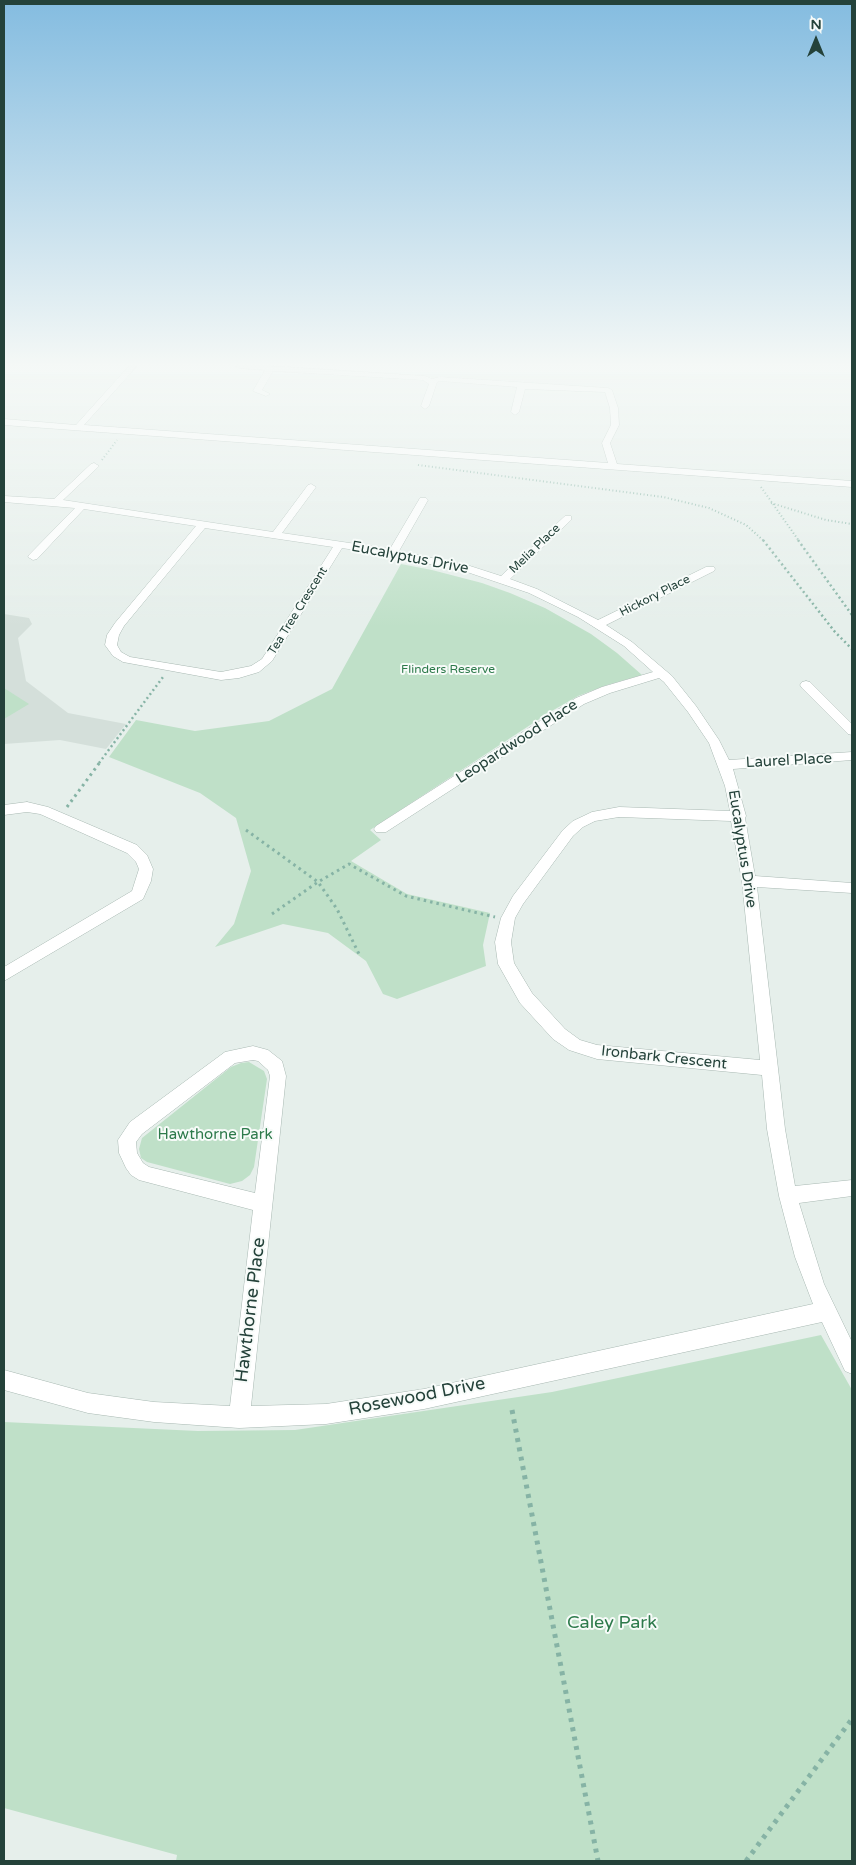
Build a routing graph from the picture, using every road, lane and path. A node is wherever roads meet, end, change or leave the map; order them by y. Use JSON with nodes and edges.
{"nodes":[{"id":1,"x":106,"y":453,"type":"edge"},
{"id":2,"x":440,"y":453,"type":"edge"},
{"id":3,"x":609,"y":453,"type":"edge"},
{"id":4,"x":414,"y":464,"type":"dead end"},
{"id":5,"x":94,"y":466,"type":"joint"},
{"id":6,"x":613,"y":466,"type":"junction"},
{"id":7,"x":754,"y":476,"type":"junction"},
{"id":8,"x":852,"y":484,"type":"edge"},
{"id":9,"x":311,"y":486,"type":"dead end"},
{"id":10,"x":4,"y":499,"type":"edge"},
{"id":11,"x":423,"y":500,"type":"dead end"},
{"id":12,"x":56,"y":502,"type":"junction"},
{"id":13,"x":771,"y":503,"type":"junction"},
{"id":14,"x":81,"y":507,"type":"junction"},
{"id":15,"x":568,"y":518,"type":"dead end"},
{"id":16,"x":852,"y":524,"type":"edge"},
{"id":17,"x":202,"y":525,"type":"junction"},
{"id":18,"x":275,"y":536,"type":"junction"},
{"id":19,"x":339,"y":545,"type":"junction"},
{"id":20,"x":393,"y":553,"type":"junction"},
{"id":21,"x":33,"y":557,"type":"dead end"},
{"id":22,"x":710,"y":569,"type":"dead end"},
{"id":23,"x":503,"y":580,"type":"junction"},
{"id":24,"x":852,"y":615,"type":"edge"},
{"id":25,"x":599,"y":624,"type":"junction"},
{"id":26,"x":852,"y":649,"type":"edge"},
{"id":27,"x":170,"y":668,"type":"junction"},
{"id":28,"x":662,"y":674,"type":"junction"},
{"id":29,"x":806,"y":685,"type":"dead end"},
{"id":30,"x":852,"y":732,"type":"edge"},
{"id":31,"x":852,"y":756,"type":"edge"},
{"id":32,"x":725,"y":764,"type":"junction"},
{"id":33,"x":4,"y":810,"type":"edge"},
{"id":34,"x":739,"y":816,"type":"junction"},
{"id":35,"x":59,"y":817,"type":"junction"},
{"id":36,"x":381,"y":829,"type":"dead end"},
{"id":37,"x":246,"y":830,"type":"dead end"},
{"id":38,"x":749,"y":881,"type":"junction"},
{"id":39,"x":318,"y":882,"type":"junction"},
{"id":40,"x":852,"y":888,"type":"edge"},
{"id":41,"x":272,"y":914,"type":"dead end"},
{"id":42,"x":508,"y":918,"type":"junction"},
{"id":43,"x":359,"y":954,"type":"dead end"},
{"id":44,"x":4,"y":975,"type":"edge"},
{"id":45,"x":769,"y":1068,"type":"junction"},
{"id":46,"x":852,"y":1188,"type":"edge"},
{"id":47,"x":788,"y":1196,"type":"junction"},
{"id":48,"x":263,"y":1204,"type":"junction"},
{"id":49,"x":826,"y":1311,"type":"junction"},
{"id":50,"x":852,"y":1364,"type":"edge"},
{"id":51,"x":4,"y":1380,"type":"edge"},
{"id":52,"x":512,"y":1410,"type":"dead end"},
{"id":53,"x":239,"y":1417,"type":"junction"},
{"id":54,"x":852,"y":1719,"type":"edge"},
{"id":55,"x":598,"y":1861,"type":"edge"},
{"id":56,"x":746,"y":1861,"type":"edge"}],
"edges":[{"from":1,"to":5,"type":"path"},
{"from":2,"to":6,"type":"street"},
{"from":3,"to":6,"type":"street"},
{"from":4,"to":26,"type":"path"},
{"from":5,"to":12,"type":"street"},
{"from":6,"to":7,"type":"street"},
{"from":7,"to":8,"type":"street"},
{"from":7,"to":13,"type":"path"},
{"from":9,"to":18,"type":"street"},
{"from":10,"to":12,"type":"street","name":"Eucalyptus Drive"},
{"from":11,"to":20,"type":"street"},
{"from":12,"to":14,"type":"street","name":"Eucalyptus Drive"},
{"from":13,"to":16,"type":"path"},
{"from":13,"to":24,"type":"path"},
{"from":14,"to":17,"type":"street","name":"Eucalyptus Drive"},
{"from":14,"to":21,"type":"street"},
{"from":15,"to":23,"type":"street","name":"Melia Place"},
{"from":17,"to":18,"type":"street","name":"Eucalyptus Drive"},
{"from":17,"to":27,"type":"street","name":"Tea Tree Crescent"},
{"from":18,"to":19,"type":"street","name":"Eucalyptus Drive"},
{"from":19,"to":20,"type":"street","name":"Eucalyptus Drive"},
{"from":19,"to":27,"type":"street","name":"Tea Tree Crescent"},
{"from":20,"to":23,"type":"street","name":"Eucalyptus Drive"},
{"from":22,"to":25,"type":"street","name":"Hickory Place"},
{"from":23,"to":25,"type":"street","name":"Eucalyptus Drive"},
{"from":25,"to":28,"type":"street","name":"Eucalyptus Drive"},
{"from":27,"to":35,"type":"path"},
{"from":28,"to":32,"type":"street","name":"Eucalyptus Drive"},
{"from":28,"to":36,"type":"street","name":"Leopardwood Place"},
{"from":29,"to":30,"type":"street"},
{"from":31,"to":32,"type":"street","name":"Laurel Place"},
{"from":32,"to":34,"type":"street","name":"Eucalyptus Drive"},
{"from":33,"to":35,"type":"street"},
{"from":34,"to":38,"type":"street","name":"Eucalyptus Drive"},
{"from":34,"to":42,"type":"street","name":"Ironbark Crescent"},
{"from":35,"to":44,"type":"street"},
{"from":37,"to":39,"type":"path"},
{"from":38,"to":40,"type":"street"},
{"from":38,"to":45,"type":"street","name":"Eucalyptus Drive"},
{"from":39,"to":41,"type":"path"},
{"from":39,"to":42,"type":"path"},
{"from":39,"to":43,"type":"path"},
{"from":42,"to":45,"type":"street","name":"Ironbark Crescent"},
{"from":45,"to":47,"type":"street","name":"Eucalyptus Drive"},
{"from":46,"to":47,"type":"street"},
{"from":47,"to":49,"type":"street","name":"Eucalyptus Drive"},
{"from":48,"to":48,"type":"street","name":"Hawthorne Place"},
{"from":48,"to":53,"type":"street","name":"Hawthorne Place"},
{"from":49,"to":50,"type":"street","name":"Eucalyptus Drive"},
{"from":49,"to":53,"type":"street","name":"Rosewood Drive"},
{"from":51,"to":53,"type":"street","name":"Rosewood Drive"},
{"from":52,"to":55,"type":"path"},
{"from":54,"to":56,"type":"path"}]}
